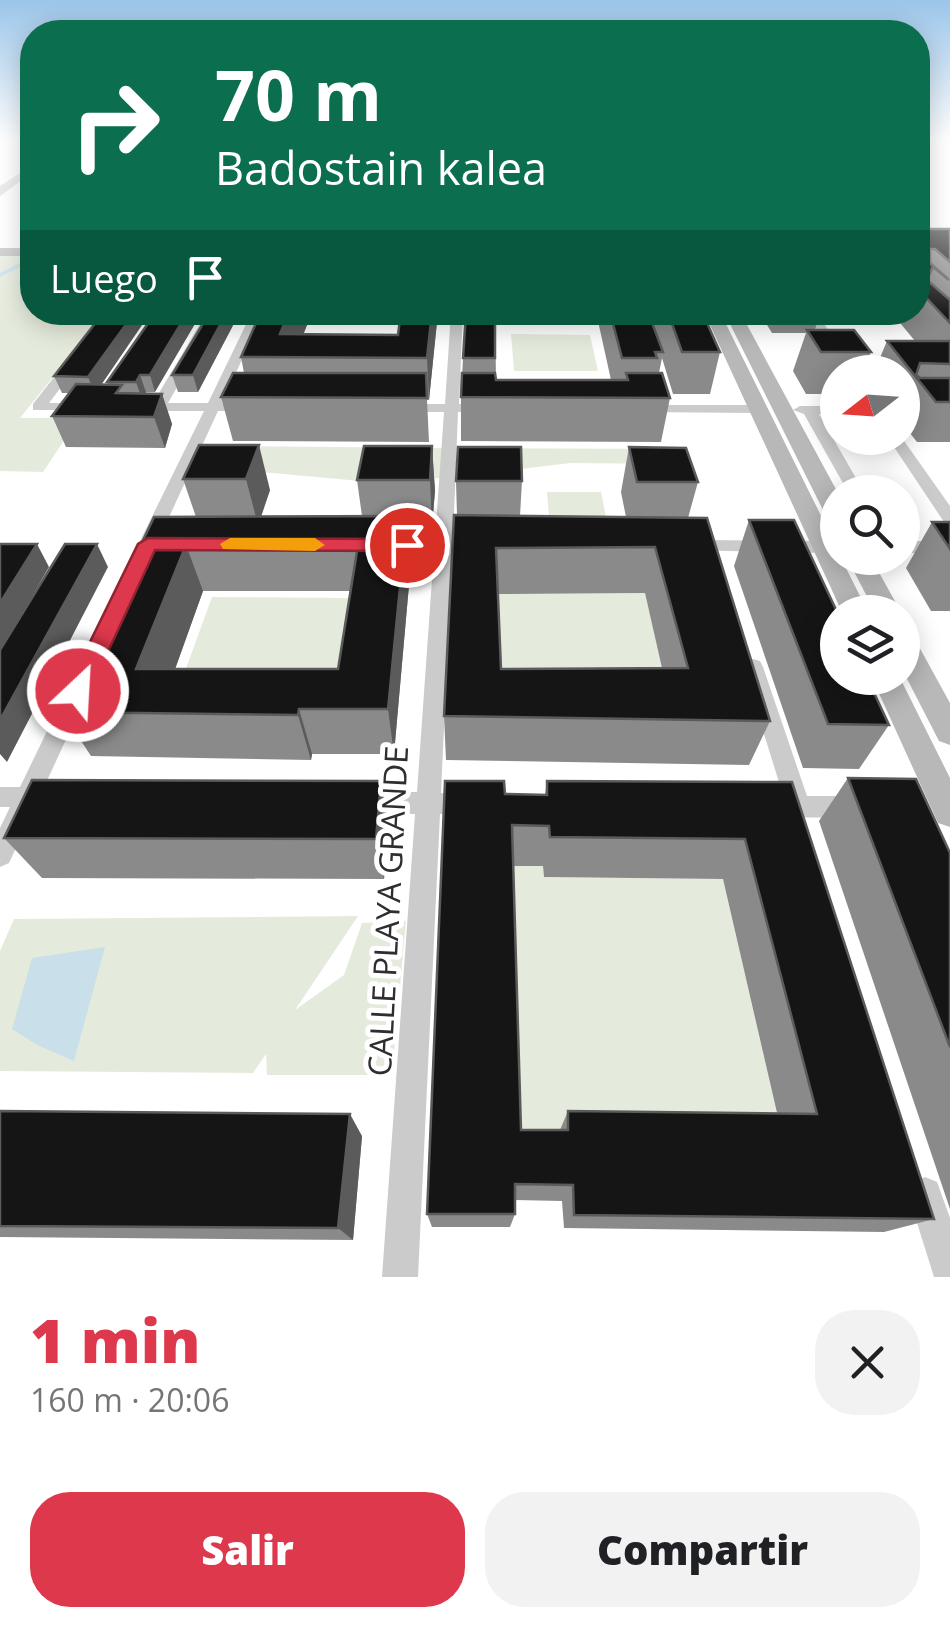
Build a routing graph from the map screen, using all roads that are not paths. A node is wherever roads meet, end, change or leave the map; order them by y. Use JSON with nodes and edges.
{"nodes":[{"id":1,"x":205,"y":325,"type":"edge"},
{"id":2,"x":252,"y":325,"type":"edge"},
{"id":3,"x":456,"y":325,"type":"edge"},
{"id":4,"x":720,"y":325,"type":"edge"},
{"id":5,"x":737,"y":325,"type":"edge"},
{"id":6,"x":819,"y":325,"type":"edge"},
{"id":7,"x":89,"y":341,"type":"edge"},
{"id":8,"x":839,"y":355,"type":"edge"},
{"id":9,"x":100,"y":403,"type":"edge"},
{"id":10,"x":128,"y":407,"type":"edge"},
{"id":11,"x":158,"y":407,"type":"junction"},
{"id":12,"x":213,"y":407,"type":"junction"},
{"id":13,"x":273,"y":407,"type":"edge"},
{"id":14,"x":387,"y":408,"type":"edge"},
{"id":15,"x":510,"y":408,"type":"edge"},
{"id":16,"x":630,"y":408,"type":"edge"},
{"id":17,"x":770,"y":410,"type":"junction"},
{"id":18,"x":820,"y":410,"type":"edge"},
{"id":19,"x":810,"y":412,"type":"dead end"},
{"id":20,"x":907,"y":455,"type":"edge"},
{"id":21,"x":846,"y":475,"type":"edge"},
{"id":22,"x":820,"y":488,"type":"edge"},
{"id":23,"x":950,"y":518,"type":"edge"},
{"id":24,"x":820,"y":537,"type":"edge"},
{"id":25,"x":365,"y":545,"type":"edge"},
{"id":26,"x":482,"y":546,"type":"edge"},
{"id":27,"x":675,"y":546,"type":"edge"},
{"id":28,"x":820,"y":547,"type":"edge"},
{"id":29,"x":920,"y":547,"type":"edge"},
{"id":30,"x":950,"y":547,"type":"edge"},
{"id":31,"x":137,"y":566,"type":"edge"},
{"id":32,"x":746,"y":647,"type":"edge"},
{"id":33,"x":86,"y":673,"type":"edge"},
{"id":34,"x":920,"y":675,"type":"edge"},
{"id":35,"x":894,"y":695,"type":"edge"},
{"id":36,"x":950,"y":732,"type":"edge"},
{"id":37,"x":332,"y":802,"type":"edge"},
{"id":38,"x":428,"y":804,"type":"junction"},
{"id":39,"x":486,"y":804,"type":"edge"},
{"id":40,"x":740,"y":806,"type":"edge"},
{"id":41,"x":885,"y":807,"type":"edge"},
{"id":42,"x":950,"y":812,"type":"edge"},
{"id":43,"x":801,"y":816,"type":"junction"},
{"id":44,"x":0,"y":854,"type":"edge"},
{"id":45,"x":914,"y":1160,"type":"edge"},
{"id":46,"x":950,"y":1272,"type":"edge"},
{"id":47,"x":400,"y":1277,"type":"edge"}],
"edges":[{"from":1,"to":11,"type":"street"},
{"from":2,"to":12,"type":"street"},
{"from":3,"to":38,"type":"street","name":"CALLE PLAYA GRANDE"},
{"from":4,"to":17,"type":"street"},
{"from":5,"to":17,"type":"street"},
{"from":6,"to":8,"type":"street"},
{"from":7,"to":9,"type":"street"},
{"from":10,"to":11,"type":"street"},
{"from":11,"to":12,"type":"street"},
{"from":12,"to":13,"type":"street"},
{"from":12,"to":31,"type":"street"},
{"from":14,"to":15,"type":"street"},
{"from":16,"to":17,"type":"street"},
{"from":17,"to":18,"type":"street"},
{"from":17,"to":22,"type":"street"},
{"from":17,"to":24,"type":"street"},
{"from":19,"to":21,"type":"street"},
{"from":20,"to":23,"type":"street"},
{"from":25,"to":26,"type":"street"},
{"from":27,"to":28,"type":"street"},
{"from":29,"to":30,"type":"street"},
{"from":32,"to":43,"type":"street"},
{"from":33,"to":44,"type":"street"},
{"from":34,"to":36,"type":"street"},
{"from":35,"to":42,"type":"street"},
{"from":37,"to":38,"type":"street"},
{"from":38,"to":39,"type":"street"},
{"from":38,"to":47,"type":"street","name":"CALLE PLAYA GRANDE"},
{"from":40,"to":43,"type":"street"},
{"from":41,"to":43,"type":"street"},
{"from":45,"to":46,"type":"street"}]}
